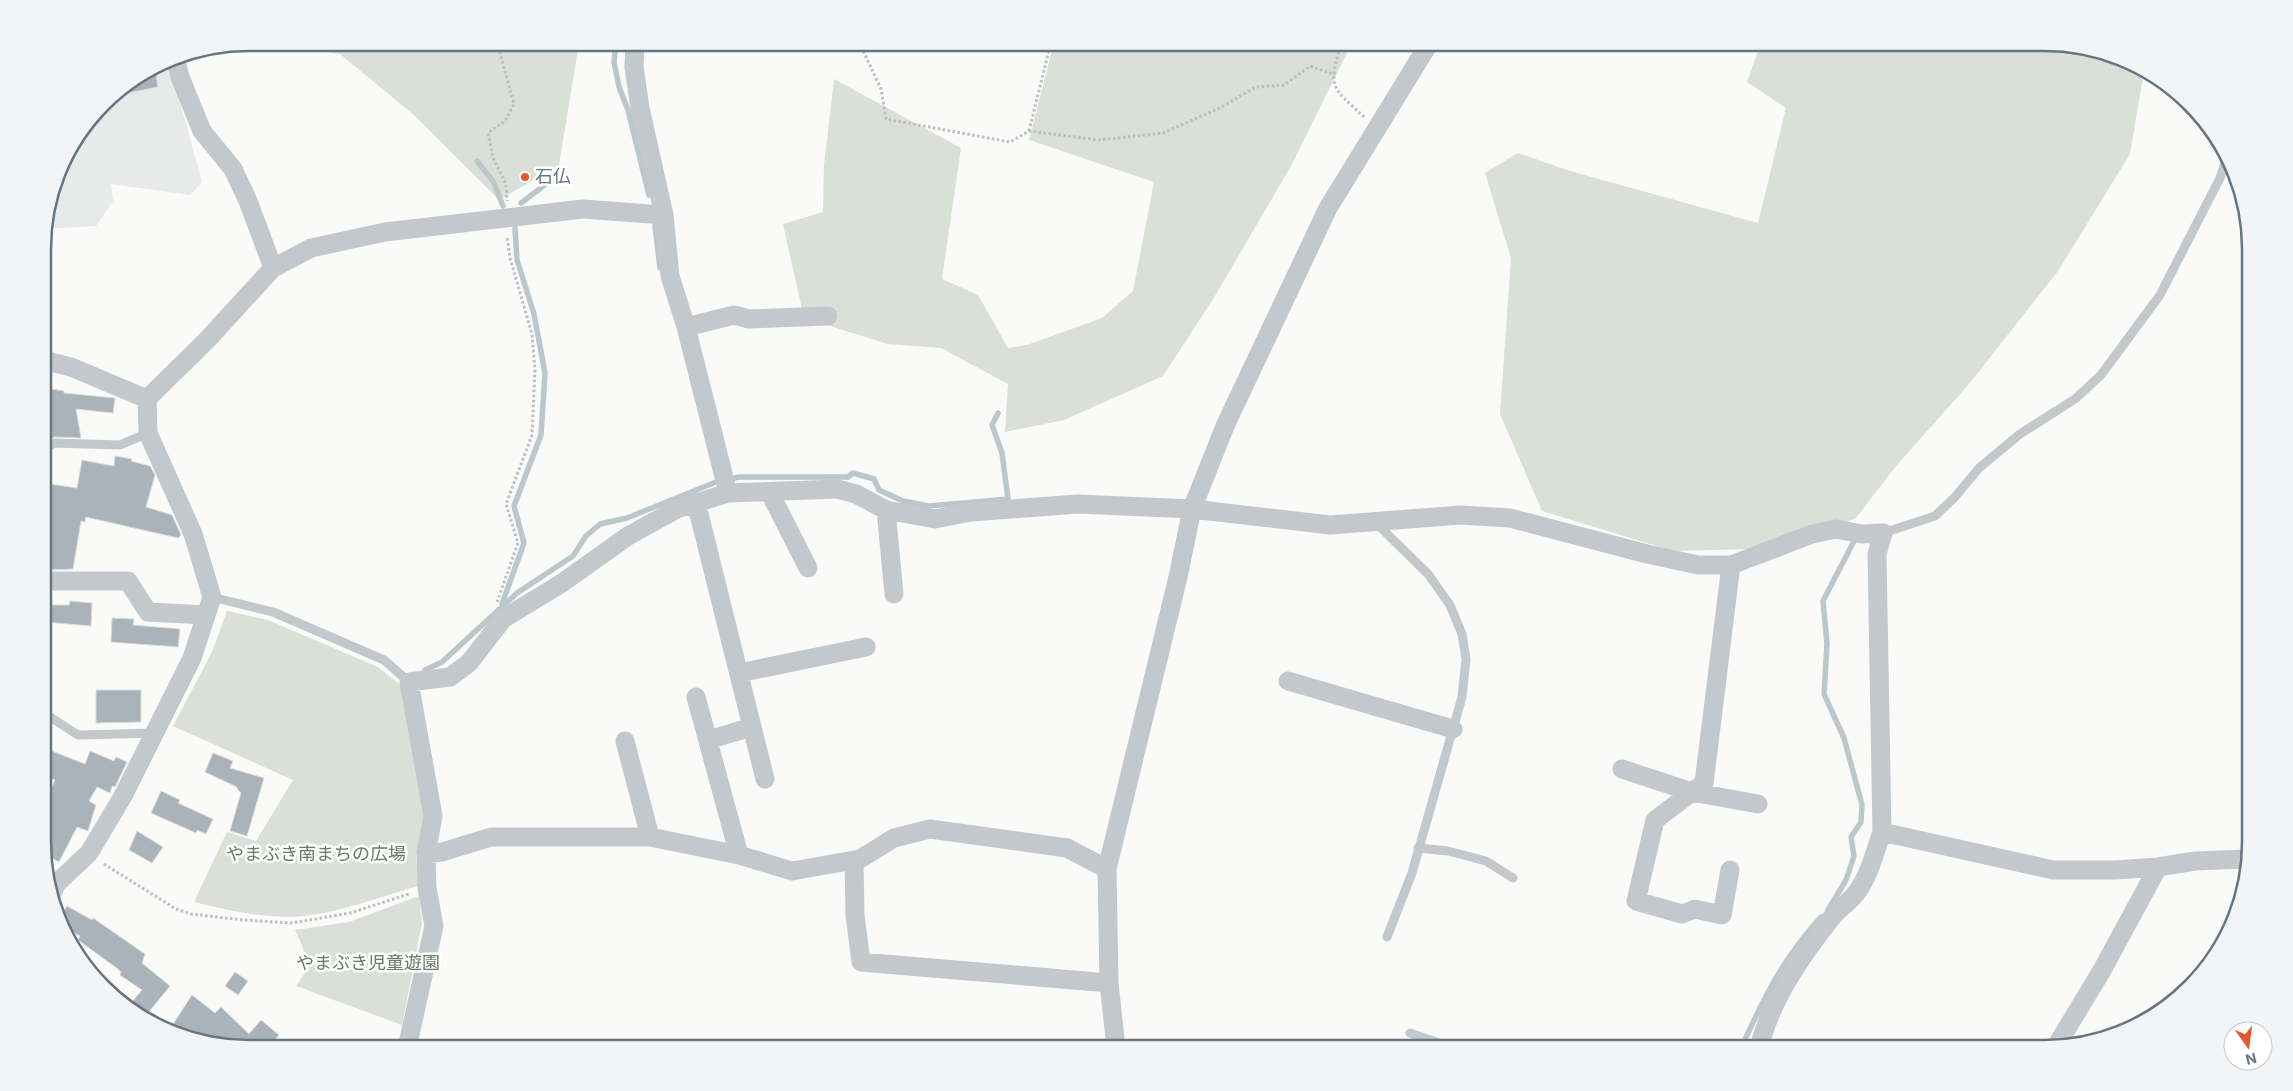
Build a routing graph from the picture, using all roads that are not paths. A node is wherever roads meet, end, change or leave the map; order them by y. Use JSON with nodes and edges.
{"nodes":[{"id":1,"x":635,"y":51,"type":"edge"},
{"id":2,"x":1424,"y":51,"type":"edge"},
{"id":3,"x":177,"y":65,"type":"edge"},
{"id":4,"x":2224,"y":167,"type":"edge"},
{"id":5,"x":664,"y":215,"type":"junction"},
{"id":6,"x":274,"y":268,"type":"junction"},
{"id":7,"x":828,"y":316,"type":"dead end"},
{"id":8,"x":686,"y":327,"type":"junction"},
{"id":9,"x":51,"y":362,"type":"edge"},
{"id":10,"x":147,"y":399,"type":"junction"},
{"id":11,"x":148,"y":433,"type":"junction"},
{"id":12,"x":51,"y":445,"type":"edge"},
{"id":13,"x":770,"y":492,"type":"junction"},
{"id":14,"x":727,"y":493,"type":"junction"},
{"id":15,"x":696,"y":502,"type":"junction"},
{"id":16,"x":1192,"y":509,"type":"junction"},
{"id":17,"x":886,"y":510,"type":"junction"},
{"id":18,"x":1376,"y":523,"type":"junction"},
{"id":19,"x":1883,"y":533,"type":"junction"},
{"id":20,"x":1731,"y":565,"type":"junction"},
{"id":21,"x":808,"y":568,"type":"dead end"},
{"id":22,"x":51,"y":581,"type":"edge"},
{"id":23,"x":894,"y":594,"type":"dead end"},
{"id":24,"x":212,"y":597,"type":"junction"},
{"id":25,"x":206,"y":615,"type":"junction"},
{"id":26,"x":866,"y":647,"type":"dead end"},
{"id":27,"x":739,"y":673,"type":"junction"},
{"id":28,"x":1288,"y":681,"type":"dead end"},
{"id":29,"x":409,"y":682,"type":"junction"},
{"id":30,"x":696,"y":697,"type":"dead end"},
{"id":31,"x":51,"y":717,"type":"edge"},
{"id":32,"x":752,"y":727,"type":"junction"},
{"id":33,"x":1453,"y":729,"type":"junction"},
{"id":34,"x":155,"y":732,"type":"junction"},
{"id":35,"x":708,"y":740,"type":"junction"},
{"id":36,"x":625,"y":741,"type":"dead end"},
{"id":37,"x":1622,"y":770,"type":"dead end"},
{"id":38,"x":765,"y":780,"type":"dead end"},
{"id":39,"x":1692,"y":792,"type":"junction"},
{"id":40,"x":1758,"y":804,"type":"dead end"},
{"id":41,"x":1882,"y":832,"type":"junction"},
{"id":42,"x":650,"y":837,"type":"junction"},
{"id":43,"x":1418,"y":848,"type":"junction"},
{"id":44,"x":426,"y":854,"type":"junction"},
{"id":45,"x":739,"y":855,"type":"junction"},
{"id":46,"x":2241,"y":859,"type":"edge"},
{"id":47,"x":854,"y":860,"type":"junction"},
{"id":48,"x":2158,"y":867,"type":"junction"},
{"id":49,"x":1107,"y":869,"type":"junction"},
{"id":50,"x":1730,"y":870,"type":"dead end"},
{"id":51,"x":1513,"y":878,"type":"dead end"},
{"id":52,"x":56,"y":885,"type":"edge"},
{"id":53,"x":1387,"y":937,"type":"dead end"},
{"id":54,"x":1109,"y":983,"type":"junction"},
{"id":55,"x":1410,"y":1033,"type":"dead end"},
{"id":56,"x":2061,"y":1039,"type":"edge"},
{"id":57,"x":409,"y":1040,"type":"edge"},
{"id":58,"x":1115,"y":1040,"type":"edge"},
{"id":59,"x":1431,"y":1040,"type":"edge"},
{"id":60,"x":1761,"y":1040,"type":"edge"}],
"edges":[{"from":1,"to":5,"type":"street"},
{"from":2,"to":16,"type":"street"},
{"from":3,"to":6,"type":"street"},
{"from":4,"to":19,"type":"lane"},
{"from":5,"to":6,"type":"street"},
{"from":5,"to":8,"type":"street"},
{"from":6,"to":10,"type":"street"},
{"from":7,"to":8,"type":"street"},
{"from":8,"to":14,"type":"street"},
{"from":9,"to":10,"type":"street"},
{"from":10,"to":11,"type":"street"},
{"from":11,"to":12,"type":"lane"},
{"from":11,"to":24,"type":"street"},
{"from":13,"to":14,"type":"street"},
{"from":13,"to":17,"type":"street"},
{"from":13,"to":21,"type":"street"},
{"from":14,"to":15,"type":"street"},
{"from":15,"to":27,"type":"street"},
{"from":15,"to":29,"type":"street"},
{"from":16,"to":17,"type":"street"},
{"from":16,"to":18,"type":"street"},
{"from":16,"to":49,"type":"street"},
{"from":17,"to":23,"type":"street"},
{"from":18,"to":20,"type":"street"},
{"from":18,"to":33,"type":"lane"},
{"from":19,"to":20,"type":"street"},
{"from":19,"to":41,"type":"street"},
{"from":20,"to":39,"type":"street"},
{"from":22,"to":25,"type":"street"},
{"from":24,"to":25,"type":"street"},
{"from":24,"to":29,"type":"lane"},
{"from":25,"to":34,"type":"street"},
{"from":26,"to":27,"type":"street"},
{"from":27,"to":32,"type":"street"},
{"from":28,"to":33,"type":"street"},
{"from":29,"to":44,"type":"street"},
{"from":30,"to":35,"type":"street"},
{"from":31,"to":34,"type":"lane"},
{"from":32,"to":35,"type":"street"},
{"from":32,"to":38,"type":"street"},
{"from":33,"to":43,"type":"lane"},
{"from":34,"to":52,"type":"street"},
{"from":35,"to":45,"type":"street"},
{"from":36,"to":42,"type":"street"},
{"from":37,"to":39,"type":"street"},
{"from":39,"to":40,"type":"street"},
{"from":39,"to":50,"type":"street"},
{"from":41,"to":48,"type":"street"},
{"from":41,"to":60,"type":"street"},
{"from":42,"to":44,"type":"street"},
{"from":42,"to":45,"type":"street"},
{"from":43,"to":51,"type":"lane"},
{"from":43,"to":53,"type":"lane"},
{"from":44,"to":57,"type":"street"},
{"from":45,"to":47,"type":"street"},
{"from":46,"to":48,"type":"street"},
{"from":47,"to":49,"type":"street"},
{"from":47,"to":54,"type":"street"},
{"from":48,"to":56,"type":"street"},
{"from":49,"to":54,"type":"street"},
{"from":54,"to":58,"type":"street"},
{"from":55,"to":59,"type":"lane"}]}
